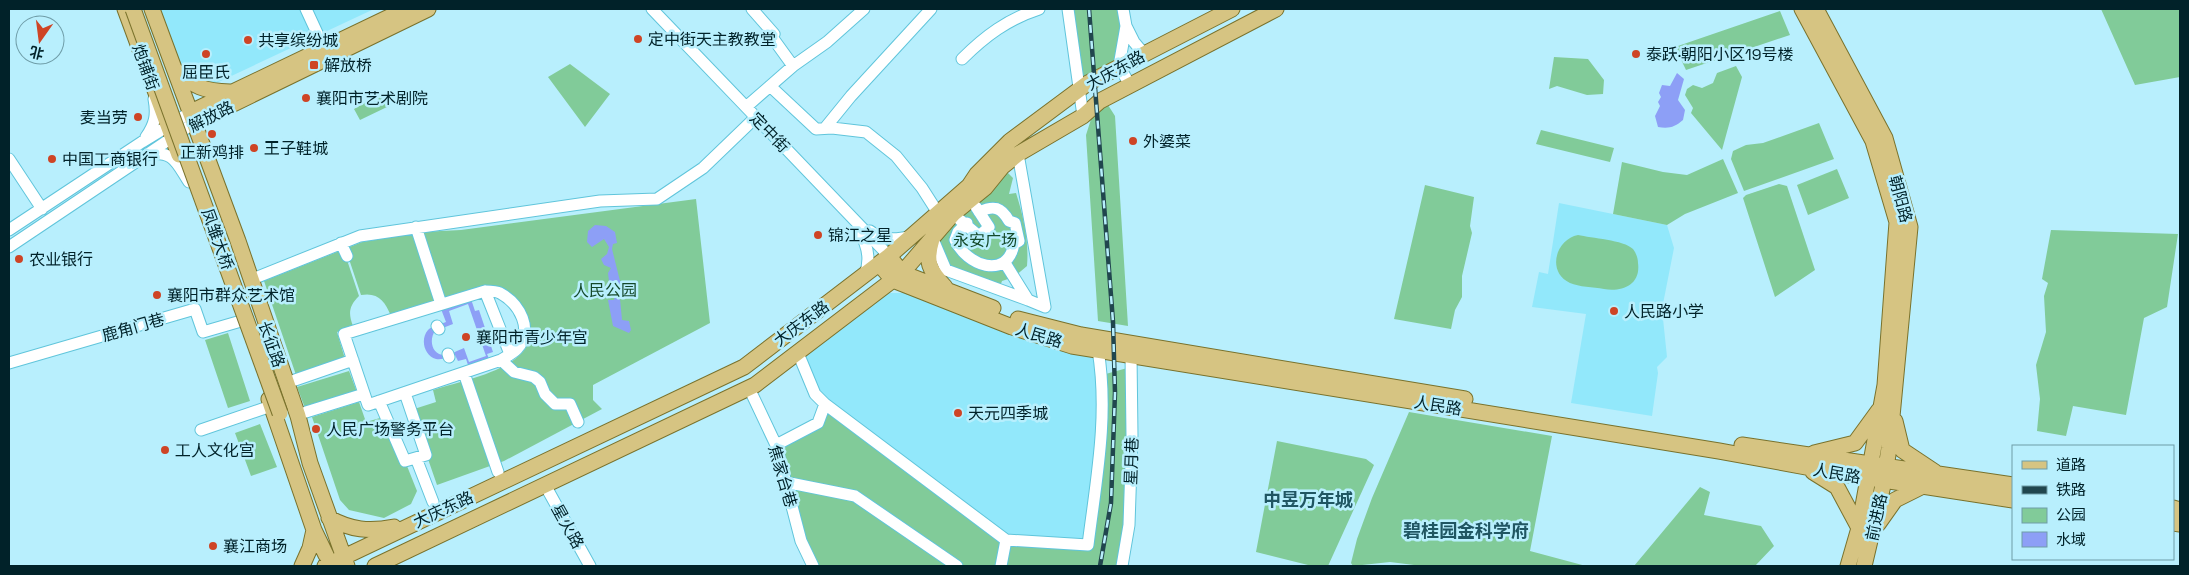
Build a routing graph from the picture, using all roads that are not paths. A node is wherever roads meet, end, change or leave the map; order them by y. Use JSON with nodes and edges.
{"nodes":[{"id":1,"x":124,"y":9,"type":"edge"},
{"id":2,"x":133,"y":9,"type":"edge"},
{"id":3,"x":143,"y":9,"type":"edge"},
{"id":4,"x":152,"y":9,"type":"edge"},
{"id":5,"x":306,"y":9,"type":"edge"},
{"id":6,"x":406,"y":9,"type":"edge"},
{"id":7,"x":428,"y":9,"type":"edge"},
{"id":8,"x":652,"y":9,"type":"edge"},
{"id":9,"x":752,"y":9,"type":"edge"},
{"id":10,"x":864,"y":9,"type":"edge"},
{"id":11,"x":931,"y":9,"type":"edge"},
{"id":12,"x":1039,"y":9,"type":"edge"},
{"id":13,"x":1068,"y":9,"type":"edge"},
{"id":14,"x":1123,"y":9,"type":"edge"},
{"id":15,"x":1232,"y":9,"type":"edge"},
{"id":16,"x":1276,"y":9,"type":"edge"},
{"id":17,"x":1802,"y":9,"type":"edge"},
{"id":18,"x":1816,"y":9,"type":"edge"},
{"id":19,"x":1126,"y":26,"type":"junction"},
{"id":20,"x":324,"y":48,"type":"junction"},
{"id":21,"x":1144,"y":54,"type":"junction"},
{"id":22,"x":962,"y":59,"type":"dead end"},
{"id":23,"x":793,"y":66,"type":"junction"},
{"id":24,"x":1119,"y":66,"type":"junction"},
{"id":25,"x":174,"y":70,"type":"junction"},
{"id":26,"x":152,"y":85,"type":"junction"},
{"id":27,"x":1130,"y":85,"type":"junction"},
{"id":28,"x":770,"y":86,"type":"junction"},
{"id":29,"x":1079,"y":90,"type":"junction"},
{"id":30,"x":232,"y":92,"type":"junction"},
{"id":31,"x":746,"y":107,"type":"junction"},
{"id":32,"x":1082,"y":116,"type":"junction"},
{"id":33,"x":756,"y":117,"type":"junction"},
{"id":34,"x":197,"y":118,"type":"junction"},
{"id":35,"x":825,"y":128,"type":"junction"},
{"id":36,"x":169,"y":131,"type":"junction"},
{"id":37,"x":142,"y":142,"type":"junction"},
{"id":38,"x":147,"y":154,"type":"junction"},
{"id":39,"x":1018,"y":154,"type":"junction"},
{"id":40,"x":9,"y":159,"type":"edge"},
{"id":41,"x":189,"y":182,"type":"junction"},
{"id":42,"x":975,"y":205,"type":"junction"},
{"id":43,"x":42,"y":209,"type":"junction"},
{"id":44,"x":847,"y":212,"type":"junction"},
{"id":45,"x":938,"y":213,"type":"junction"},
{"id":46,"x":953,"y":214,"type":"junction"},
{"id":47,"x":967,"y":224,"type":"junction"},
{"id":48,"x":416,"y":228,"type":"junction"},
{"id":49,"x":9,"y":230,"type":"edge"},
{"id":50,"x":913,"y":235,"type":"junction"},
{"id":51,"x":932,"y":237,"type":"junction"},
{"id":52,"x":341,"y":243,"type":"junction"},
{"id":53,"x":9,"y":247,"type":"edge"},
{"id":54,"x":347,"y":256,"type":"dead end"},
{"id":55,"x":884,"y":260,"type":"junction"},
{"id":56,"x":1005,"y":263,"type":"junction"},
{"id":57,"x":865,"y":274,"type":"junction"},
{"id":58,"x":898,"y":276,"type":"junction"},
{"id":59,"x":250,"y":280,"type":"junction"},
{"id":60,"x":485,"y":291,"type":"junction"},
{"id":61,"x":945,"y":294,"type":"junction"},
{"id":62,"x":1028,"y":300,"type":"junction"},
{"id":63,"x":441,"y":304,"type":"junction"},
{"id":64,"x":858,"y":307,"type":"junction"},
{"id":65,"x":241,"y":321,"type":"junction"},
{"id":66,"x":1098,"y":350,"type":"junction"},
{"id":67,"x":798,"y":353,"type":"junction"},
{"id":68,"x":1131,"y":355,"type":"junction"},
{"id":69,"x":505,"y":357,"type":"junction"},
{"id":70,"x":353,"y":360,"type":"junction"},
{"id":71,"x":9,"y":363,"type":"edge"},
{"id":72,"x":464,"y":373,"type":"junction"},
{"id":73,"x":295,"y":380,"type":"dead end"},
{"id":74,"x":749,"y":388,"type":"junction"},
{"id":75,"x":405,"y":392,"type":"junction"},
{"id":76,"x":364,"y":394,"type":"junction"},
{"id":77,"x":380,"y":401,"type":"junction"},
{"id":78,"x":826,"y":404,"type":"junction"},
{"id":79,"x":1887,"y":409,"type":"junction"},
{"id":80,"x":279,"y":410,"type":"junction"},
{"id":81,"x":306,"y":412,"type":"dead end"},
{"id":82,"x":578,"y":422,"type":"dead end"},
{"id":83,"x":201,"y":430,"type":"dead end"},
{"id":84,"x":776,"y":445,"type":"junction"},
{"id":85,"x":416,"y":458,"type":"junction"},
{"id":86,"x":1806,"y":461,"type":"junction"},
{"id":87,"x":310,"y":463,"type":"junction"},
{"id":88,"x":1869,"y":471,"type":"junction"},
{"id":89,"x":498,"y":472,"type":"dead end"},
{"id":90,"x":1885,"y":474,"type":"junction"},
{"id":91,"x":1938,"y":474,"type":"junction"},
{"id":92,"x":785,"y":482,"type":"junction"},
{"id":93,"x":545,"y":485,"type":"junction"},
{"id":94,"x":2012,"y":485,"type":"edge"},
{"id":95,"x":1923,"y":486,"type":"junction"},
{"id":96,"x":2012,"y":500,"type":"edge"},
{"id":97,"x":433,"y":502,"type":"dead end"},
{"id":98,"x":412,"y":523,"type":"junction"},
{"id":99,"x":321,"y":525,"type":"junction"},
{"id":100,"x":1866,"y":530,"type":"junction"},
{"id":101,"x":1006,"y":540,"type":"junction"},
{"id":102,"x":409,"y":550,"type":"junction"},
{"id":103,"x":346,"y":561,"type":"edge"},
{"id":104,"x":327,"y":563,"type":"edge"},
{"id":105,"x":302,"y":566,"type":"edge"},
{"id":106,"x":375,"y":566,"type":"edge"},
{"id":107,"x":390,"y":566,"type":"edge"},
{"id":108,"x":590,"y":566,"type":"edge"},
{"id":109,"x":813,"y":566,"type":"edge"},
{"id":110,"x":957,"y":566,"type":"edge"},
{"id":111,"x":1001,"y":566,"type":"edge"},
{"id":112,"x":1122,"y":566,"type":"edge"},
{"id":113,"x":1848,"y":566,"type":"edge"},
{"id":114,"x":1864,"y":566,"type":"edge"}],
"edges":[{"from":1,"to":26,"type":"main road","name":"炮铺街"},
{"from":2,"to":80,"type":"main road","name":"凤雏大桥","bridge":true},
{"from":3,"to":80,"type":"main road","name":"凤雏大桥"},
{"from":4,"to":25,"type":"main road","name":"炮铺街"},
{"from":5,"to":20,"type":"street"},
{"from":6,"to":20,"type":"main road","name":"解放路"},
{"from":7,"to":34,"type":"main road","name":"解放路"},
{"from":8,"to":31,"type":"street","name":"定中街"},
{"from":9,"to":23,"type":"street"},
{"from":10,"to":23,"type":"street"},
{"from":11,"to":35,"type":"street"},
{"from":12,"to":22,"type":"street"},
{"from":13,"to":29,"type":"street"},
{"from":14,"to":19,"type":"street"},
{"from":15,"to":21,"type":"main road","name":"大庆东路"},
{"from":16,"to":27,"type":"main road","name":"大庆东路"},
{"from":17,"to":79,"type":"main road","name":"朝阳路"},
{"from":18,"to":79,"type":"main road","name":"朝阳路"},
{"from":19,"to":21,"type":"street"},
{"from":19,"to":24,"type":"street"},
{"from":20,"to":30,"type":"main road","name":"解放路"},
{"from":21,"to":24,"type":"main road","name":"大庆东路"},
{"from":23,"to":28,"type":"street"},
{"from":24,"to":27,"type":"street"},
{"from":24,"to":29,"type":"main road","name":"大庆东路"},
{"from":25,"to":30,"type":"main road"},
{"from":25,"to":34,"type":"main road","name":"炮铺街"},
{"from":26,"to":36,"type":"main road","name":"炮铺街"},
{"from":26,"to":37,"type":"street"},
{"from":27,"to":32,"type":"main road","name":"大庆东路"},
{"from":28,"to":31,"type":"street"},
{"from":28,"to":35,"type":"street"},
{"from":29,"to":32,"type":"street"},
{"from":29,"to":45,"type":"main road","name":"大庆东路"},
{"from":30,"to":34,"type":"main road","name":"解放路"},
{"from":31,"to":33,"type":"street","name":"定中街"},
{"from":32,"to":39,"type":"main road","name":"大庆东路"},
{"from":33,"to":44,"type":"street","name":"定中街"},
{"from":33,"to":48,"type":"street"},
{"from":34,"to":36,"type":"street","name":"解放路"},
{"from":34,"to":59,"type":"main road","name":"长征路"},
{"from":35,"to":45,"type":"street"},
{"from":36,"to":37,"type":"street","name":"解放路"},
{"from":36,"to":38,"type":"street","name":"解放路"},
{"from":36,"to":41,"type":"main road","name":"长征路"},
{"from":37,"to":43,"type":"street","name":"解放路"},
{"from":38,"to":41,"type":"street"},
{"from":38,"to":53,"type":"street","name":"解放路"},
{"from":39,"to":42,"type":"main road","name":"大庆东路"},
{"from":39,"to":62,"type":"street"},
{"from":40,"to":43,"type":"street"},
{"from":41,"to":65,"type":"main road","name":"长征路"},
{"from":42,"to":46,"type":"main road","name":"大庆东路"},
{"from":42,"to":47,"type":"street"},
{"from":42,"to":56,"type":"street"},
{"from":43,"to":49,"type":"street","name":"解放路"},
{"from":44,"to":50,"type":"street"},
{"from":44,"to":55,"type":"street","name":"定中街"},
{"from":44,"to":57,"type":"street"},
{"from":45,"to":50,"type":"main road","name":"大庆东路"},
{"from":46,"to":47,"type":"street"},
{"from":46,"to":51,"type":"main road","name":"大庆东路"},
{"from":47,"to":56,"type":"street"},
{"from":48,"to":52,"type":"street"},
{"from":48,"to":63,"type":"street"},
{"from":50,"to":55,"type":"main road","name":"大庆东路"},
{"from":51,"to":58,"type":"main road","name":"大庆东路"},
{"from":51,"to":61,"type":"main road"},
{"from":51,"to":62,"type":"street"},
{"from":52,"to":54,"type":"street"},
{"from":52,"to":59,"type":"street"},
{"from":55,"to":57,"type":"main road","name":"大庆东路"},
{"from":55,"to":58,"type":"main road","name":"人民路"},
{"from":56,"to":62,"type":"street"},
{"from":57,"to":98,"type":"main road","name":"大庆东路"},
{"from":58,"to":61,"type":"main road","name":"人民路"},
{"from":58,"to":64,"type":"main road","name":"大庆东路"},
{"from":59,"to":87,"type":"main road","name":"长征路"},
{"from":60,"to":63,"type":"street"},
{"from":60,"to":69,"type":"street"},
{"from":60,"to":69,"type":"street"},
{"from":61,"to":64,"type":"main road"},
{"from":61,"to":66,"type":"main road","name":"人民路"},
{"from":61,"to":86,"type":"main road","name":"人民路"},
{"from":63,"to":70,"type":"street"},
{"from":64,"to":67,"type":"main road","name":"大庆东路"},
{"from":65,"to":71,"type":"street","name":"鹿角门巷"},
{"from":65,"to":80,"type":"main road","name":"长征路"},
{"from":66,"to":68,"type":"main road","name":"人民路"},
{"from":66,"to":101,"type":"street"},
{"from":67,"to":74,"type":"main road","name":"大庆东路"},
{"from":67,"to":78,"type":"street"},
{"from":68,"to":86,"type":"main road","name":"人民路"},
{"from":68,"to":112,"type":"street","name":"星月巷"},
{"from":69,"to":72,"type":"street"},
{"from":69,"to":82,"type":"street"},
{"from":70,"to":73,"type":"street"},
{"from":70,"to":76,"type":"street"},
{"from":72,"to":75,"type":"street"},
{"from":72,"to":89,"type":"street"},
{"from":74,"to":84,"type":"street","name":"焦家台巷"},
{"from":74,"to":93,"type":"main road","name":"大庆东路"},
{"from":75,"to":77,"type":"street"},
{"from":75,"to":85,"type":"street"},
{"from":76,"to":77,"type":"street"},
{"from":76,"to":81,"type":"street"},
{"from":77,"to":85,"type":"street"},
{"from":78,"to":84,"type":"street"},
{"from":78,"to":101,"type":"street"},
{"from":79,"to":86,"type":"main road"},
{"from":79,"to":88,"type":"main road","name":"朝阳路"},
{"from":79,"to":90,"type":"main road","name":"朝阳路"},
{"from":79,"to":91,"type":"main road"},
{"from":80,"to":83,"type":"street"},
{"from":80,"to":87,"type":"main road","name":"凤雏大桥"},
{"from":80,"to":99,"type":"main road","name":"凤雏大桥"},
{"from":84,"to":92,"type":"street","name":"焦家台巷"},
{"from":85,"to":97,"type":"street"},
{"from":86,"to":88,"type":"main road","name":"人民路"},
{"from":86,"to":100,"type":"main road"},
{"from":87,"to":99,"type":"main road","name":"长征路"},
{"from":88,"to":90,"type":"main road","name":"人民路"},
{"from":88,"to":100,"type":"main road","name":"前进路"},
{"from":90,"to":91,"type":"main road","name":"人民路"},
{"from":90,"to":95,"type":"main road","name":"人民路"},
{"from":90,"to":100,"type":"main road","name":"前进路"},
{"from":91,"to":94,"type":"main road","name":"人民路"},
{"from":92,"to":109,"type":"street","name":"焦家台巷"},
{"from":92,"to":110,"type":"street"},
{"from":93,"to":102,"type":"main road","name":"大庆东路"},
{"from":93,"to":108,"type":"street","name":"星火路"},
{"from":95,"to":96,"type":"main road","name":"人民路"},
{"from":95,"to":100,"type":"main road"},
{"from":98,"to":99,"type":"main road"},
{"from":98,"to":103,"type":"main road","name":"大庆东路"},
{"from":99,"to":103,"type":"main road","name":"长征路"},
{"from":99,"to":104,"type":"main road","name":"长征路"},
{"from":99,"to":105,"type":"main road"},
{"from":100,"to":113,"type":"main road","name":"前进路"},
{"from":100,"to":114,"type":"main road","name":"前进路"},
{"from":101,"to":111,"type":"street"},
{"from":102,"to":106,"type":"main road","name":"大庆东路"},
{"from":102,"to":107,"type":"main road"},
{"from":103,"to":104,"type":"main road","name":"大庆东路"}]}
